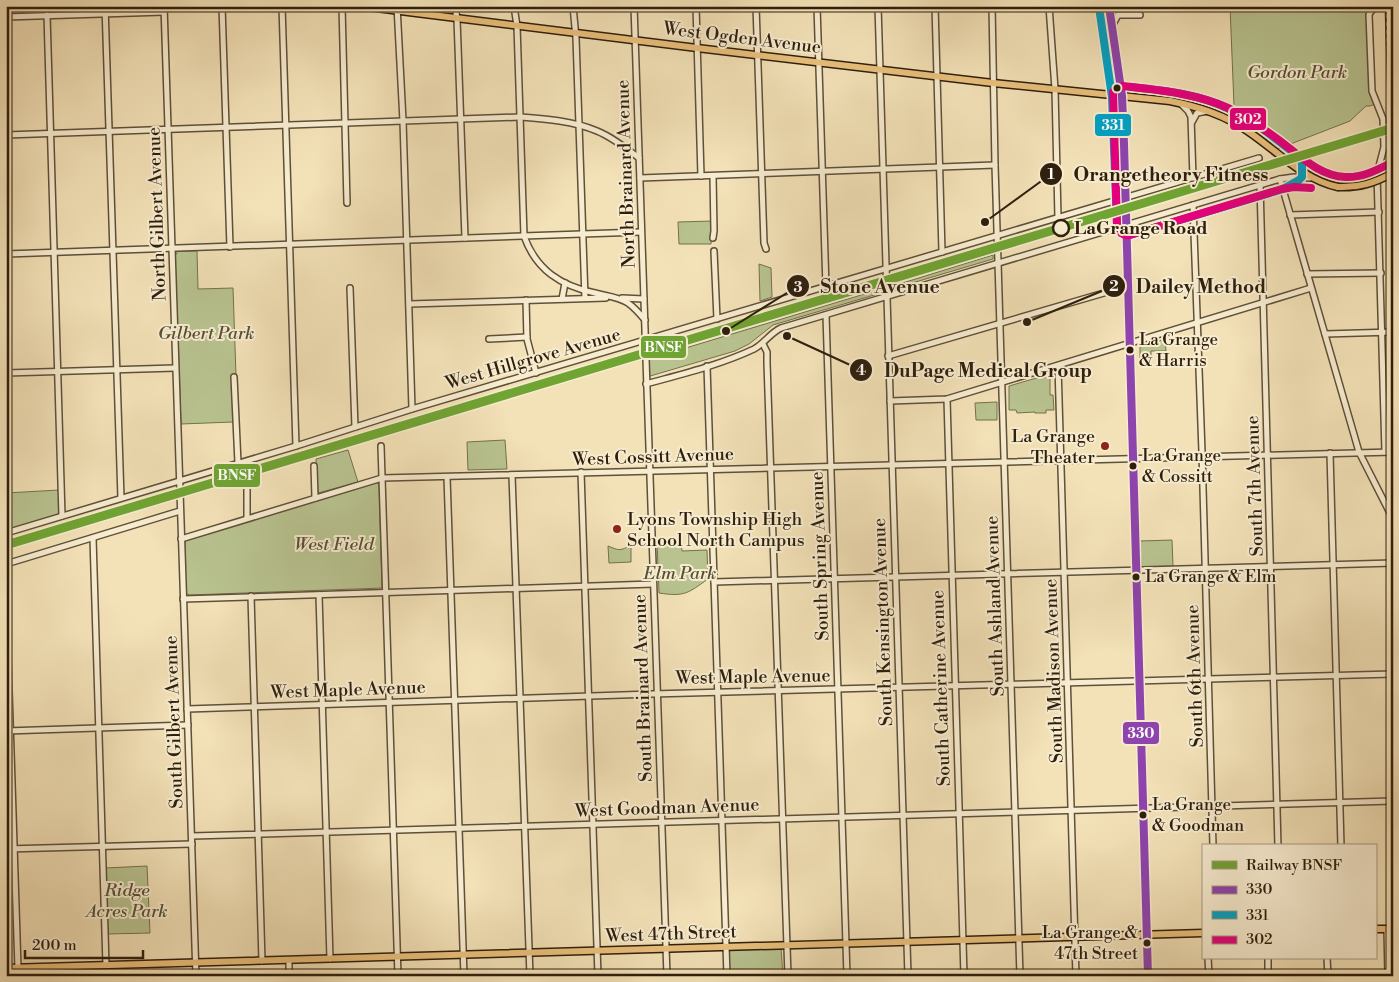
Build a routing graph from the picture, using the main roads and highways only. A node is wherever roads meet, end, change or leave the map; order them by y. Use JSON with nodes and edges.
{"nodes":[{"id":1,"x":360,"y":6,"type":"edge"},
{"id":2,"x":1110,"y":8,"type":"edge"},
{"id":3,"x":398,"y":9,"type":"edge"},
{"id":4,"x":1122,"y":96,"type":"junction"},
{"id":5,"x":1393,"y":173,"type":"edge"},
{"id":6,"x":1376,"y":929,"type":"edge"},
{"id":7,"x":1390,"y":929,"type":"edge"},
{"id":8,"x":1202,"y":933,"type":"edge"},
{"id":9,"x":1147,"y":934,"type":"junction"},
{"id":10,"x":6,"y":968,"type":"edge"},
{"id":11,"x":1148,"y":976,"type":"edge"}],
"edges":[{"from":1,"to":3,"type":"main road","name":"West Ogden Avenue"},
{"from":2,"to":4,"type":"main road"},
{"from":3,"to":4,"type":"main road","name":"West Ogden Avenue"},
{"from":4,"to":5,"type":"main road","name":"West Ogden Avenue","bridge":true},
{"from":4,"to":9,"type":"main road"},
{"from":6,"to":7,"type":"main road"},
{"from":8,"to":9,"type":"main road","name":"West 47th Street"},
{"from":9,"to":10,"type":"main road","name":"West 47th Street"},
{"from":9,"to":11,"type":"main road"}]}
